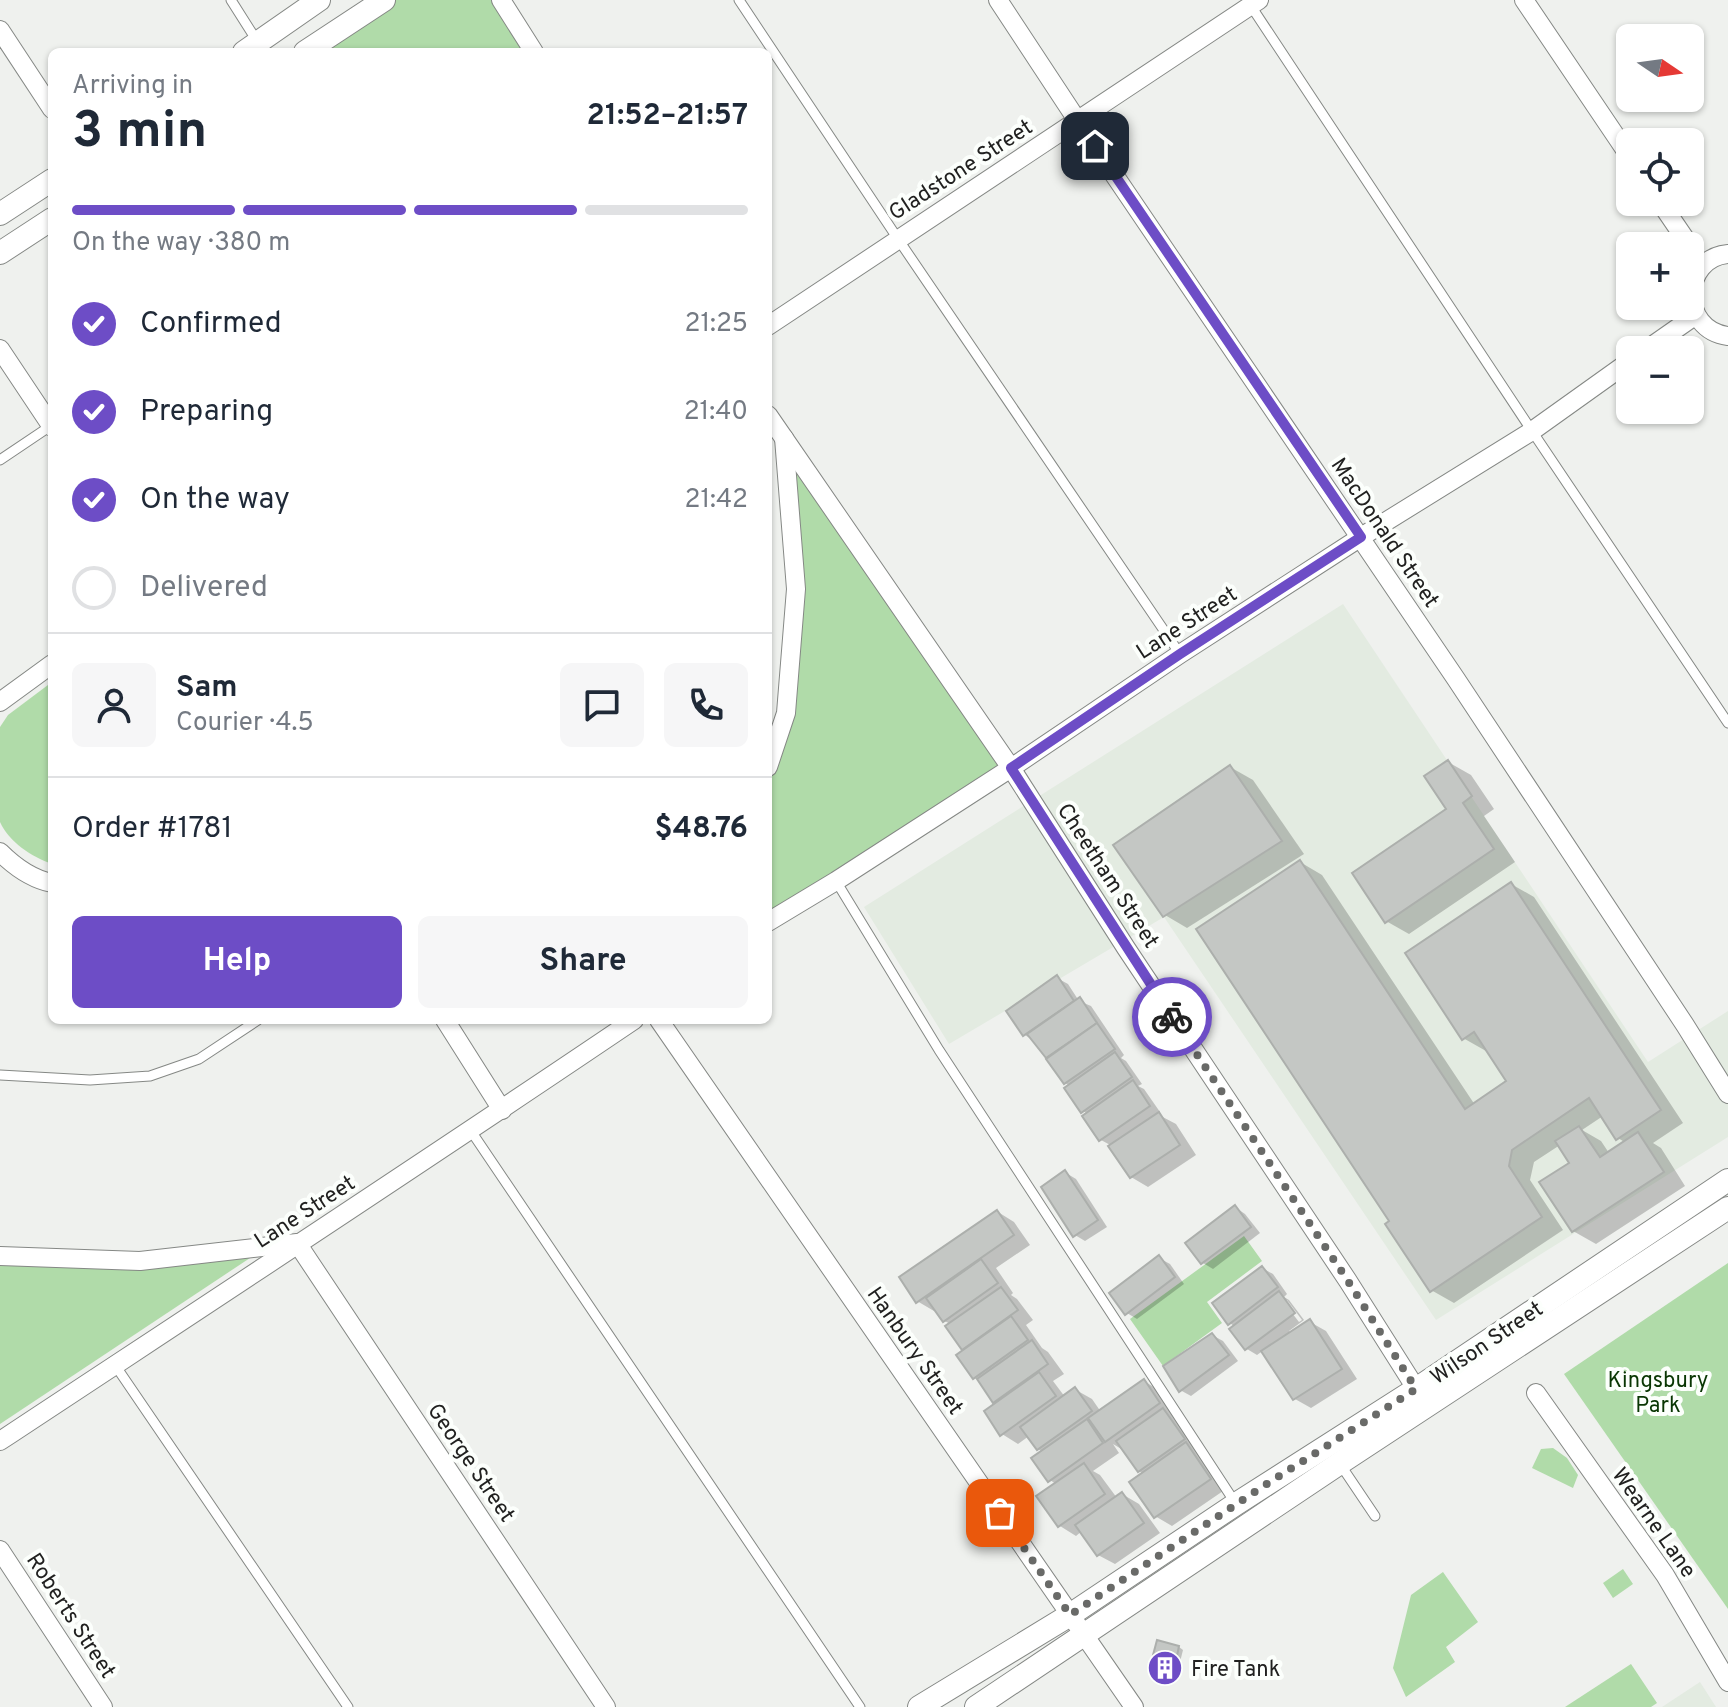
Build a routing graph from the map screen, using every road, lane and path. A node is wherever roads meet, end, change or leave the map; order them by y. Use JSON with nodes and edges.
{"nodes":[{"id":1,"x":231,"y":0,"type":"edge"},
{"id":2,"x":319,"y":0,"type":"edge"},
{"id":3,"x":384,"y":0,"type":"edge"},
{"id":4,"x":501,"y":0,"type":"edge"},
{"id":5,"x":739,"y":0,"type":"edge"},
{"id":6,"x":998,"y":0,"type":"edge"},
{"id":7,"x":1524,"y":0,"type":"edge"},
{"id":8,"x":1252,"y":2,"type":"edge"},
{"id":9,"x":0,"y":30,"type":"edge"},
{"id":10,"x":251,"y":47,"type":"edge"},
{"id":11,"x":311,"y":48,"type":"edge"},
{"id":12,"x":531,"y":48,"type":"edge"},
{"id":13,"x":771,"y":48,"type":"edge"},
{"id":14,"x":772,"y":50,"type":"edge"},
{"id":15,"x":48,"y":103,"type":"edge"},
{"id":16,"x":1077,"y":120,"type":"junction"},
{"id":17,"x":1616,"y":136,"type":"edge"},
{"id":18,"x":48,"y":183,"type":"edge"},
{"id":19,"x":0,"y":214,"type":"edge"},
{"id":20,"x":48,"y":222,"type":"edge"},
{"id":21,"x":898,"y":239,"type":"junction"},
{"id":22,"x":0,"y":253,"type":"edge"},
{"id":23,"x":1728,"y":254,"type":"edge"},
{"id":24,"x":1704,"y":264,"type":"edge"},
{"id":25,"x":1689,"y":320,"type":"edge"},
{"id":26,"x":1700,"y":320,"type":"edge"},
{"id":27,"x":772,"y":323,"type":"edge"},
{"id":28,"x":1666,"y":336,"type":"edge"},
{"id":29,"x":1728,"y":336,"type":"edge"},
{"id":30,"x":0,"y":349,"type":"edge"},
{"id":31,"x":1616,"y":371,"type":"edge"},
{"id":32,"x":48,"y":420,"type":"edge"},
{"id":33,"x":772,"y":420,"type":"edge"},
{"id":34,"x":48,"y":429,"type":"edge"},
{"id":35,"x":1532,"y":431,"type":"junction"},
{"id":36,"x":783,"y":435,"type":"junction"},
{"id":37,"x":0,"y":460,"type":"edge"},
{"id":38,"x":1361,"y":537,"type":"junction"},
{"id":39,"x":1180,"y":654,"type":"junction"},
{"id":40,"x":48,"y":667,"type":"edge"},
{"id":41,"x":0,"y":702,"type":"edge"},
{"id":42,"x":1728,"y":723,"type":"edge"},
{"id":43,"x":772,"y":755,"type":"edge"},
{"id":44,"x":1011,"y":768,"type":"junction"},
{"id":45,"x":0,"y":852,"type":"edge"},
{"id":46,"x":836,"y":881,"type":"junction"},
{"id":47,"x":48,"y":882,"type":"edge"},
{"id":48,"x":772,"y":920,"type":"edge"},
{"id":49,"x":252,"y":1024,"type":"edge"},
{"id":50,"x":448,"y":1024,"type":"edge"},
{"id":51,"x":628,"y":1024,"type":"edge"},
{"id":52,"x":662,"y":1024,"type":"edge"},
{"id":53,"x":0,"y":1075,"type":"edge"},
{"id":54,"x":1728,"y":1094,"type":"edge"},
{"id":55,"x":502,"y":1110,"type":"junction"},
{"id":56,"x":471,"y":1131,"type":"junction"},
{"id":57,"x":1728,"y":1180,"type":"edge"},
{"id":58,"x":1728,"y":1208,"type":"edge"},
{"id":59,"x":297,"y":1243,"type":"junction"},
{"id":60,"x":0,"y":1256,"type":"edge"},
{"id":61,"x":115,"y":1365,"type":"junction"},
{"id":62,"x":1536,"y":1393,"type":"dead end"},
{"id":63,"x":1421,"y":1398,"type":"junction"},
{"id":64,"x":0,"y":1441,"type":"edge"},
{"id":65,"x":1334,"y":1454,"type":"junction"},
{"id":66,"x":1236,"y":1504,"type":"junction"},
{"id":67,"x":1375,"y":1516,"type":"dead end"},
{"id":68,"x":0,"y":1550,"type":"edge"},
{"id":69,"x":1070,"y":1615,"type":"junction"},
{"id":70,"x":1083,"y":1634,"type":"junction"},
{"id":71,"x":1728,"y":1682,"type":"edge"},
{"id":72,"x":103,"y":1707,"type":"edge"},
{"id":73,"x":348,"y":1707,"type":"edge"},
{"id":74,"x":606,"y":1707,"type":"edge"},
{"id":75,"x":860,"y":1707,"type":"edge"},
{"id":76,"x":919,"y":1707,"type":"edge"},
{"id":77,"x":976,"y":1707,"type":"edge"},
{"id":78,"x":1134,"y":1707,"type":"edge"}],
"edges":[{"from":1,"to":10,"type":"lane"},
{"from":2,"to":10,"type":"street"},
{"from":3,"to":11,"type":"street"},
{"from":4,"to":12,"type":"street"},
{"from":5,"to":13,"type":"lane"},
{"from":6,"to":16,"type":"street","name":"MacDonald Street"},
{"from":7,"to":17,"type":"street"},
{"from":8,"to":16,"type":"street","name":"Gladstone Street"},
{"from":8,"to":35,"type":"lane"},
{"from":9,"to":15,"type":"street"},
{"from":14,"to":21,"type":"lane"},
{"from":16,"to":21,"type":"street","name":"Gladstone Street"},
{"from":16,"to":38,"type":"street","name":"MacDonald Street"},
{"from":18,"to":19,"type":"street"},
{"from":20,"to":22,"type":"street"},
{"from":21,"to":27,"type":"street","name":"Gladstone Street"},
{"from":21,"to":39,"type":"lane"},
{"from":23,"to":24,"type":"street"},
{"from":25,"to":28,"type":"street"},
{"from":26,"to":29,"type":"street"},
{"from":30,"to":32,"type":"street"},
{"from":31,"to":35,"type":"street","name":"Lane Street"},
{"from":33,"to":36,"type":"street","name":"Cheetham Street"},
{"from":34,"to":37,"type":"lane"},
{"from":35,"to":38,"type":"street","name":"Lane Street"},
{"from":35,"to":42,"type":"lane"},
{"from":36,"to":43,"type":"street"},
{"from":36,"to":44,"type":"street","name":"Cheetham Street"},
{"from":38,"to":39,"type":"street","name":"Lane Street"},
{"from":38,"to":54,"type":"street","name":"MacDonald Street"},
{"from":39,"to":44,"type":"street","name":"Lane Street"},
{"from":40,"to":41,"type":"street"},
{"from":44,"to":46,"type":"street","name":"Lane Street"},
{"from":44,"to":63,"type":"street","name":"Cheetham Street"},
{"from":45,"to":47,"type":"street"},
{"from":46,"to":48,"type":"street","name":"Lane Street"},
{"from":46,"to":66,"type":"lane"},
{"from":49,"to":53,"type":"lane"},
{"from":50,"to":55,"type":"street"},
{"from":51,"to":55,"type":"street","name":"Lane Street"},
{"from":52,"to":69,"type":"street","name":"Hanbury Street"},
{"from":55,"to":56,"type":"street","name":"Lane Street"},
{"from":56,"to":59,"type":"street","name":"Lane Street"},
{"from":56,"to":75,"type":"lane"},
{"from":57,"to":63,"type":"street","name":"Wilson Street"},
{"from":58,"to":63,"type":"street","name":"Wilson Street"},
{"from":59,"to":60,"type":"street"},
{"from":59,"to":61,"type":"street","name":"Lane Street"},
{"from":59,"to":74,"type":"street","name":"George Street"},
{"from":61,"to":64,"type":"street","name":"Lane Street"},
{"from":61,"to":73,"type":"lane"},
{"from":62,"to":71,"type":"street","name":"Wearne Lane"},
{"from":63,"to":65,"type":"street","name":"Wilson Street"},
{"from":65,"to":66,"type":"street","name":"Wilson Street"},
{"from":65,"to":67,"type":"lane"},
{"from":65,"to":70,"type":"street","name":"Wilson Street"},
{"from":66,"to":69,"type":"street","name":"Wilson Street"},
{"from":68,"to":72,"type":"street","name":"Roberts Street"},
{"from":69,"to":70,"type":"street","name":"Hanbury Street"},
{"from":69,"to":76,"type":"street","name":"Wilson Street"},
{"from":70,"to":77,"type":"street","name":"Wilson Street"},
{"from":70,"to":78,"type":"street","name":"Hanbury Street"}]}
